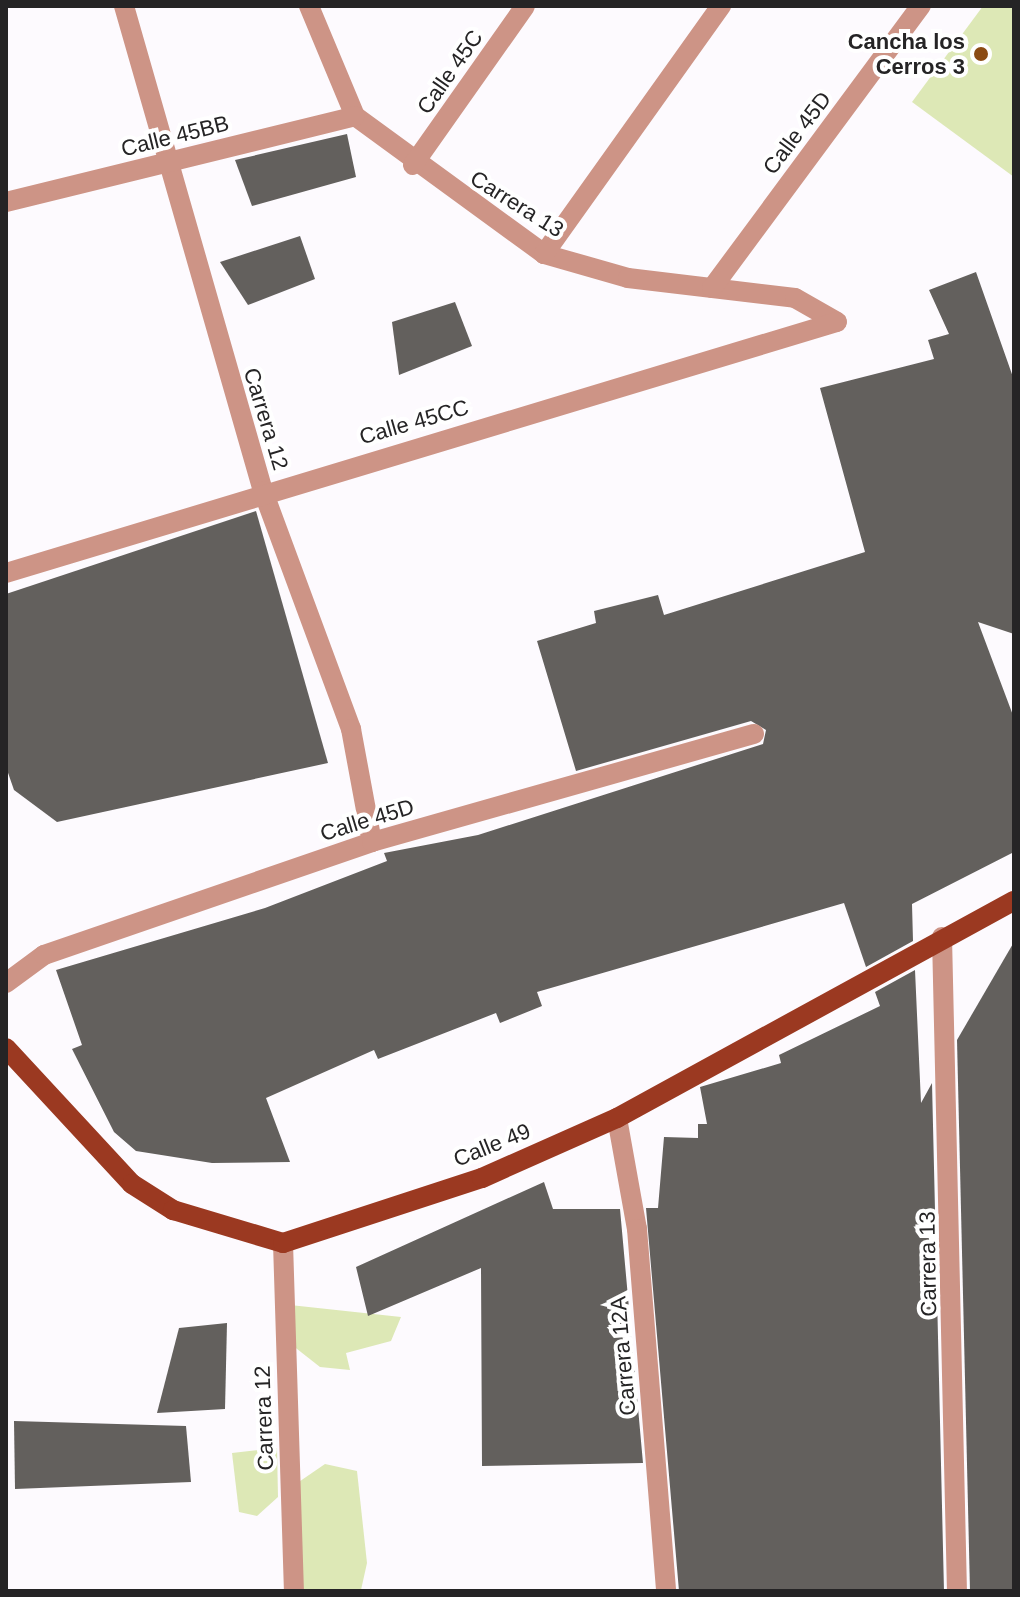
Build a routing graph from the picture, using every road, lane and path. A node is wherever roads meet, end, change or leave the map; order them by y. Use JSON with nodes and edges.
{"nodes":[{"id":1,"x":124,"y":6,"type":"edge"},
{"id":2,"x":309,"y":6,"type":"edge"},
{"id":3,"x":525,"y":6,"type":"edge"},
{"id":4,"x":721,"y":6,"type":"edge"},
{"id":5,"x":921,"y":6,"type":"edge"},
{"id":6,"x":355,"y":116,"type":"junction"},
{"id":7,"x":165,"y":163,"type":"junction"},
{"id":8,"x":413,"y":165,"type":"junction"},
{"id":9,"x":6,"y":202,"type":"edge"},
{"id":10,"x":544,"y":254,"type":"junction"},
{"id":11,"x":712,"y":288,"type":"junction"},
{"id":12,"x":837,"y":322,"type":"joint"},
{"id":13,"x":263,"y":491,"type":"junction"},
{"id":14,"x":6,"y":573,"type":"edge"},
{"id":15,"x":754,"y":734,"type":"dead end"},
{"id":16,"x":372,"y":842,"type":"junction"},
{"id":17,"x":1014,"y":901,"type":"edge"},
{"id":18,"x":942,"y":937,"type":"junction"},
{"id":19,"x":6,"y":983,"type":"edge"},
{"id":20,"x":6,"y":1048,"type":"edge"},
{"id":21,"x":617,"y":1118,"type":"junction"},
{"id":22,"x":283,"y":1243,"type":"junction"},
{"id":23,"x":294,"y":1591,"type":"edge"},
{"id":24,"x":666,"y":1591,"type":"edge"},
{"id":25,"x":957,"y":1591,"type":"edge"}],
"edges":[{"from":1,"to":7,"type":"street","name":"Carrera 12"},
{"from":2,"to":6,"type":"street","name":"Carrera 13"},
{"from":3,"to":8,"type":"street","name":"Calle 45C"},
{"from":4,"to":10,"type":"street"},
{"from":5,"to":11,"type":"street","name":"Calle 45D"},
{"from":6,"to":7,"type":"street","name":"Calle 45BB"},
{"from":6,"to":8,"type":"street","name":"Carrera 13"},
{"from":7,"to":9,"type":"street","name":"Calle 45BB"},
{"from":7,"to":13,"type":"street","name":"Carrera 12"},
{"from":8,"to":10,"type":"street","name":"Carrera 13"},
{"from":10,"to":11,"type":"street","name":"Carrera 13"},
{"from":11,"to":12,"type":"street","name":"Carrera 13"},
{"from":12,"to":13,"type":"street","name":"Calle 45CC"},
{"from":13,"to":14,"type":"street","name":"Calle 45CC"},
{"from":13,"to":16,"type":"street","name":"Carrera 12"},
{"from":15,"to":16,"type":"street","name":"Calle 45D"},
{"from":16,"to":19,"type":"street","name":"Calle 45D"},
{"from":17,"to":18,"type":"main road","name":"Calle 49"},
{"from":18,"to":21,"type":"main road","name":"Calle 49"},
{"from":18,"to":25,"type":"street","name":"Carrera 13"},
{"from":20,"to":22,"type":"main road"},
{"from":21,"to":22,"type":"main road","name":"Calle 49"},
{"from":21,"to":24,"type":"street","name":"Carrera 12A"},
{"from":22,"to":23,"type":"street","name":"Carrera 12"}]}
